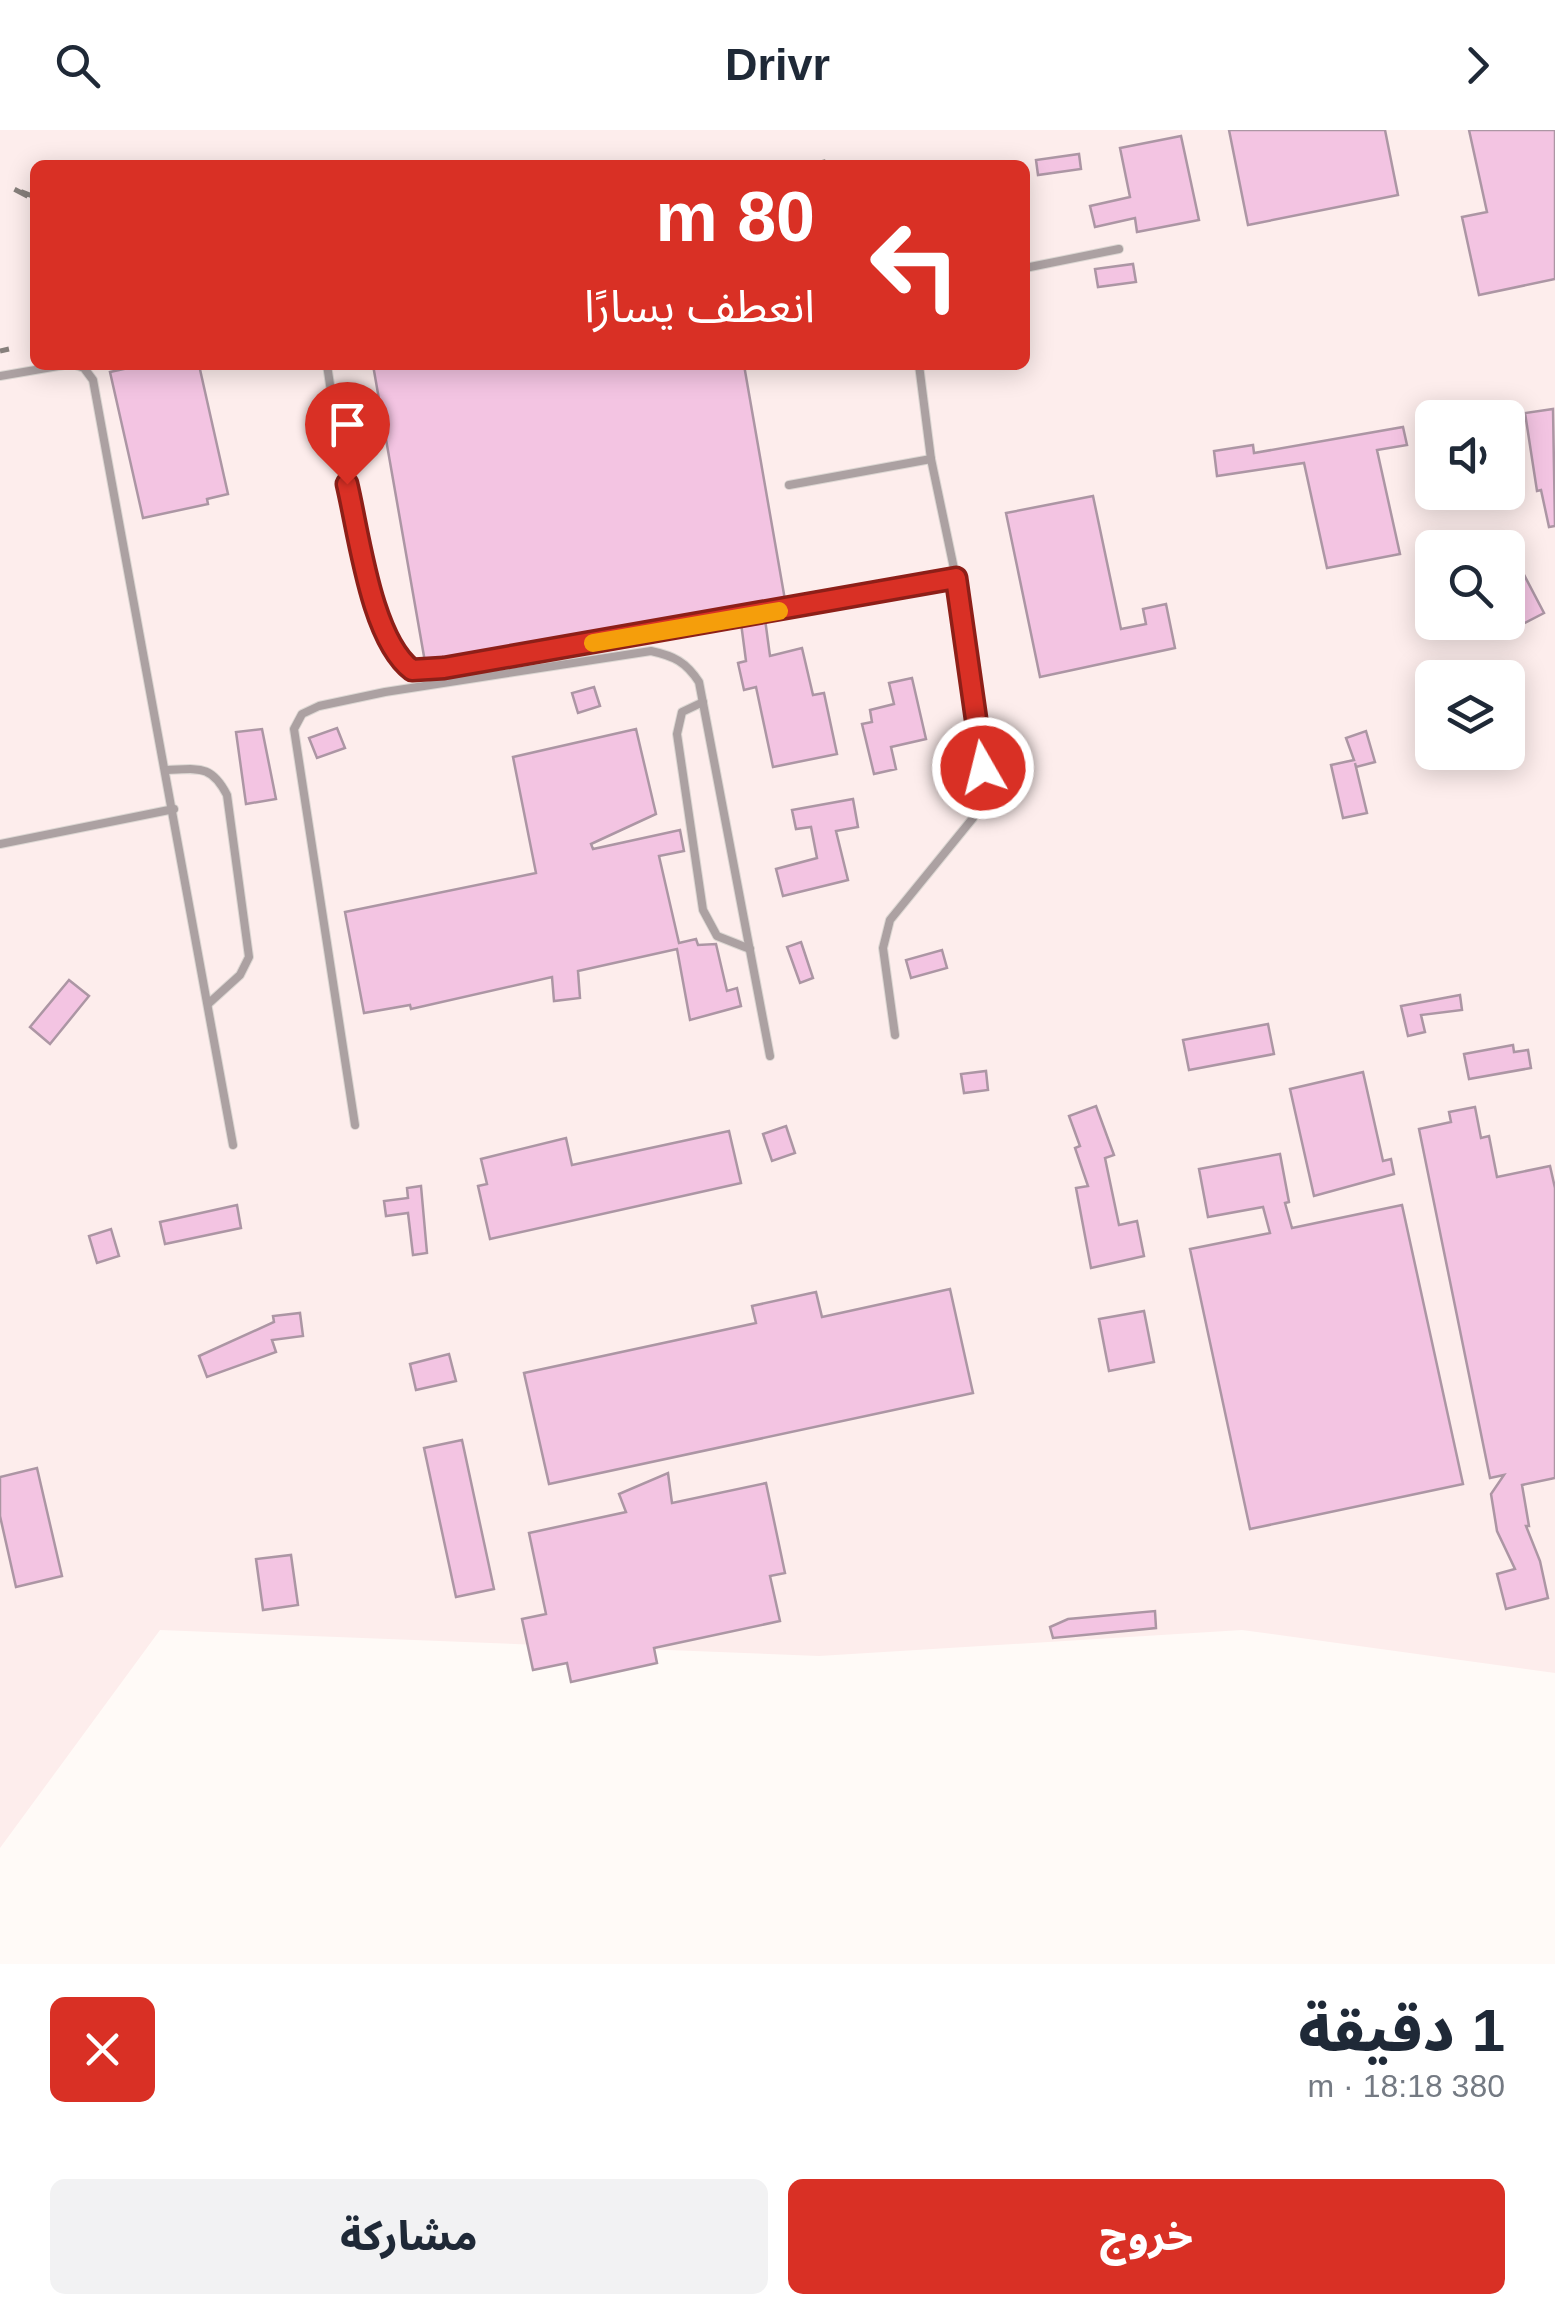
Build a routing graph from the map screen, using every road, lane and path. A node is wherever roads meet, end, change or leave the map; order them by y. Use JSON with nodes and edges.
{"nodes":[{"id":1,"x":1119,"y":249,"type":"dead end"},
{"id":2,"x":1030,"y":267,"type":"edge"},
{"id":3,"x":35,"y":370,"type":"edge"},
{"id":4,"x":86,"y":370,"type":"edge"},
{"id":5,"x":329,"y":370,"type":"edge"},
{"id":6,"x":920,"y":370,"type":"edge"},
{"id":7,"x":0,"y":376,"type":"edge"},
{"id":8,"x":930,"y":459,"type":"junction"},
{"id":9,"x":789,"y":485,"type":"dead end"},
{"id":10,"x":956,"y":578,"type":"junction"},
{"id":11,"x":703,"y":702,"type":"junction"},
{"id":12,"x":167,"y":770,"type":"junction"},
{"id":13,"x":174,"y":810,"type":"junction"},
{"id":14,"x":0,"y":844,"type":"edge"},
{"id":15,"x":750,"y":949,"type":"junction"},
{"id":16,"x":208,"y":1004,"type":"junction"},
{"id":17,"x":895,"y":1035,"type":"dead end"},
{"id":18,"x":770,"y":1056,"type":"dead end"},
{"id":19,"x":355,"y":1124,"type":"dead end"},
{"id":20,"x":233,"y":1145,"type":"dead end"}],
"edges":[{"from":1,"to":2,"type":"lane"},
{"from":3,"to":7,"type":"lane"},
{"from":4,"to":12,"type":"lane"},
{"from":5,"to":10,"type":"lane"},
{"from":6,"to":8,"type":"lane"},
{"from":8,"to":9,"type":"lane"},
{"from":8,"to":10,"type":"lane"},
{"from":10,"to":17,"type":"lane"},
{"from":11,"to":15,"type":"lane"},
{"from":11,"to":15,"type":"lane"},
{"from":11,"to":19,"type":"lane"},
{"from":12,"to":13,"type":"lane"},
{"from":12,"to":16,"type":"lane"},
{"from":13,"to":14,"type":"lane"},
{"from":13,"to":16,"type":"lane"},
{"from":15,"to":18,"type":"lane"},
{"from":16,"to":20,"type":"lane"}]}
